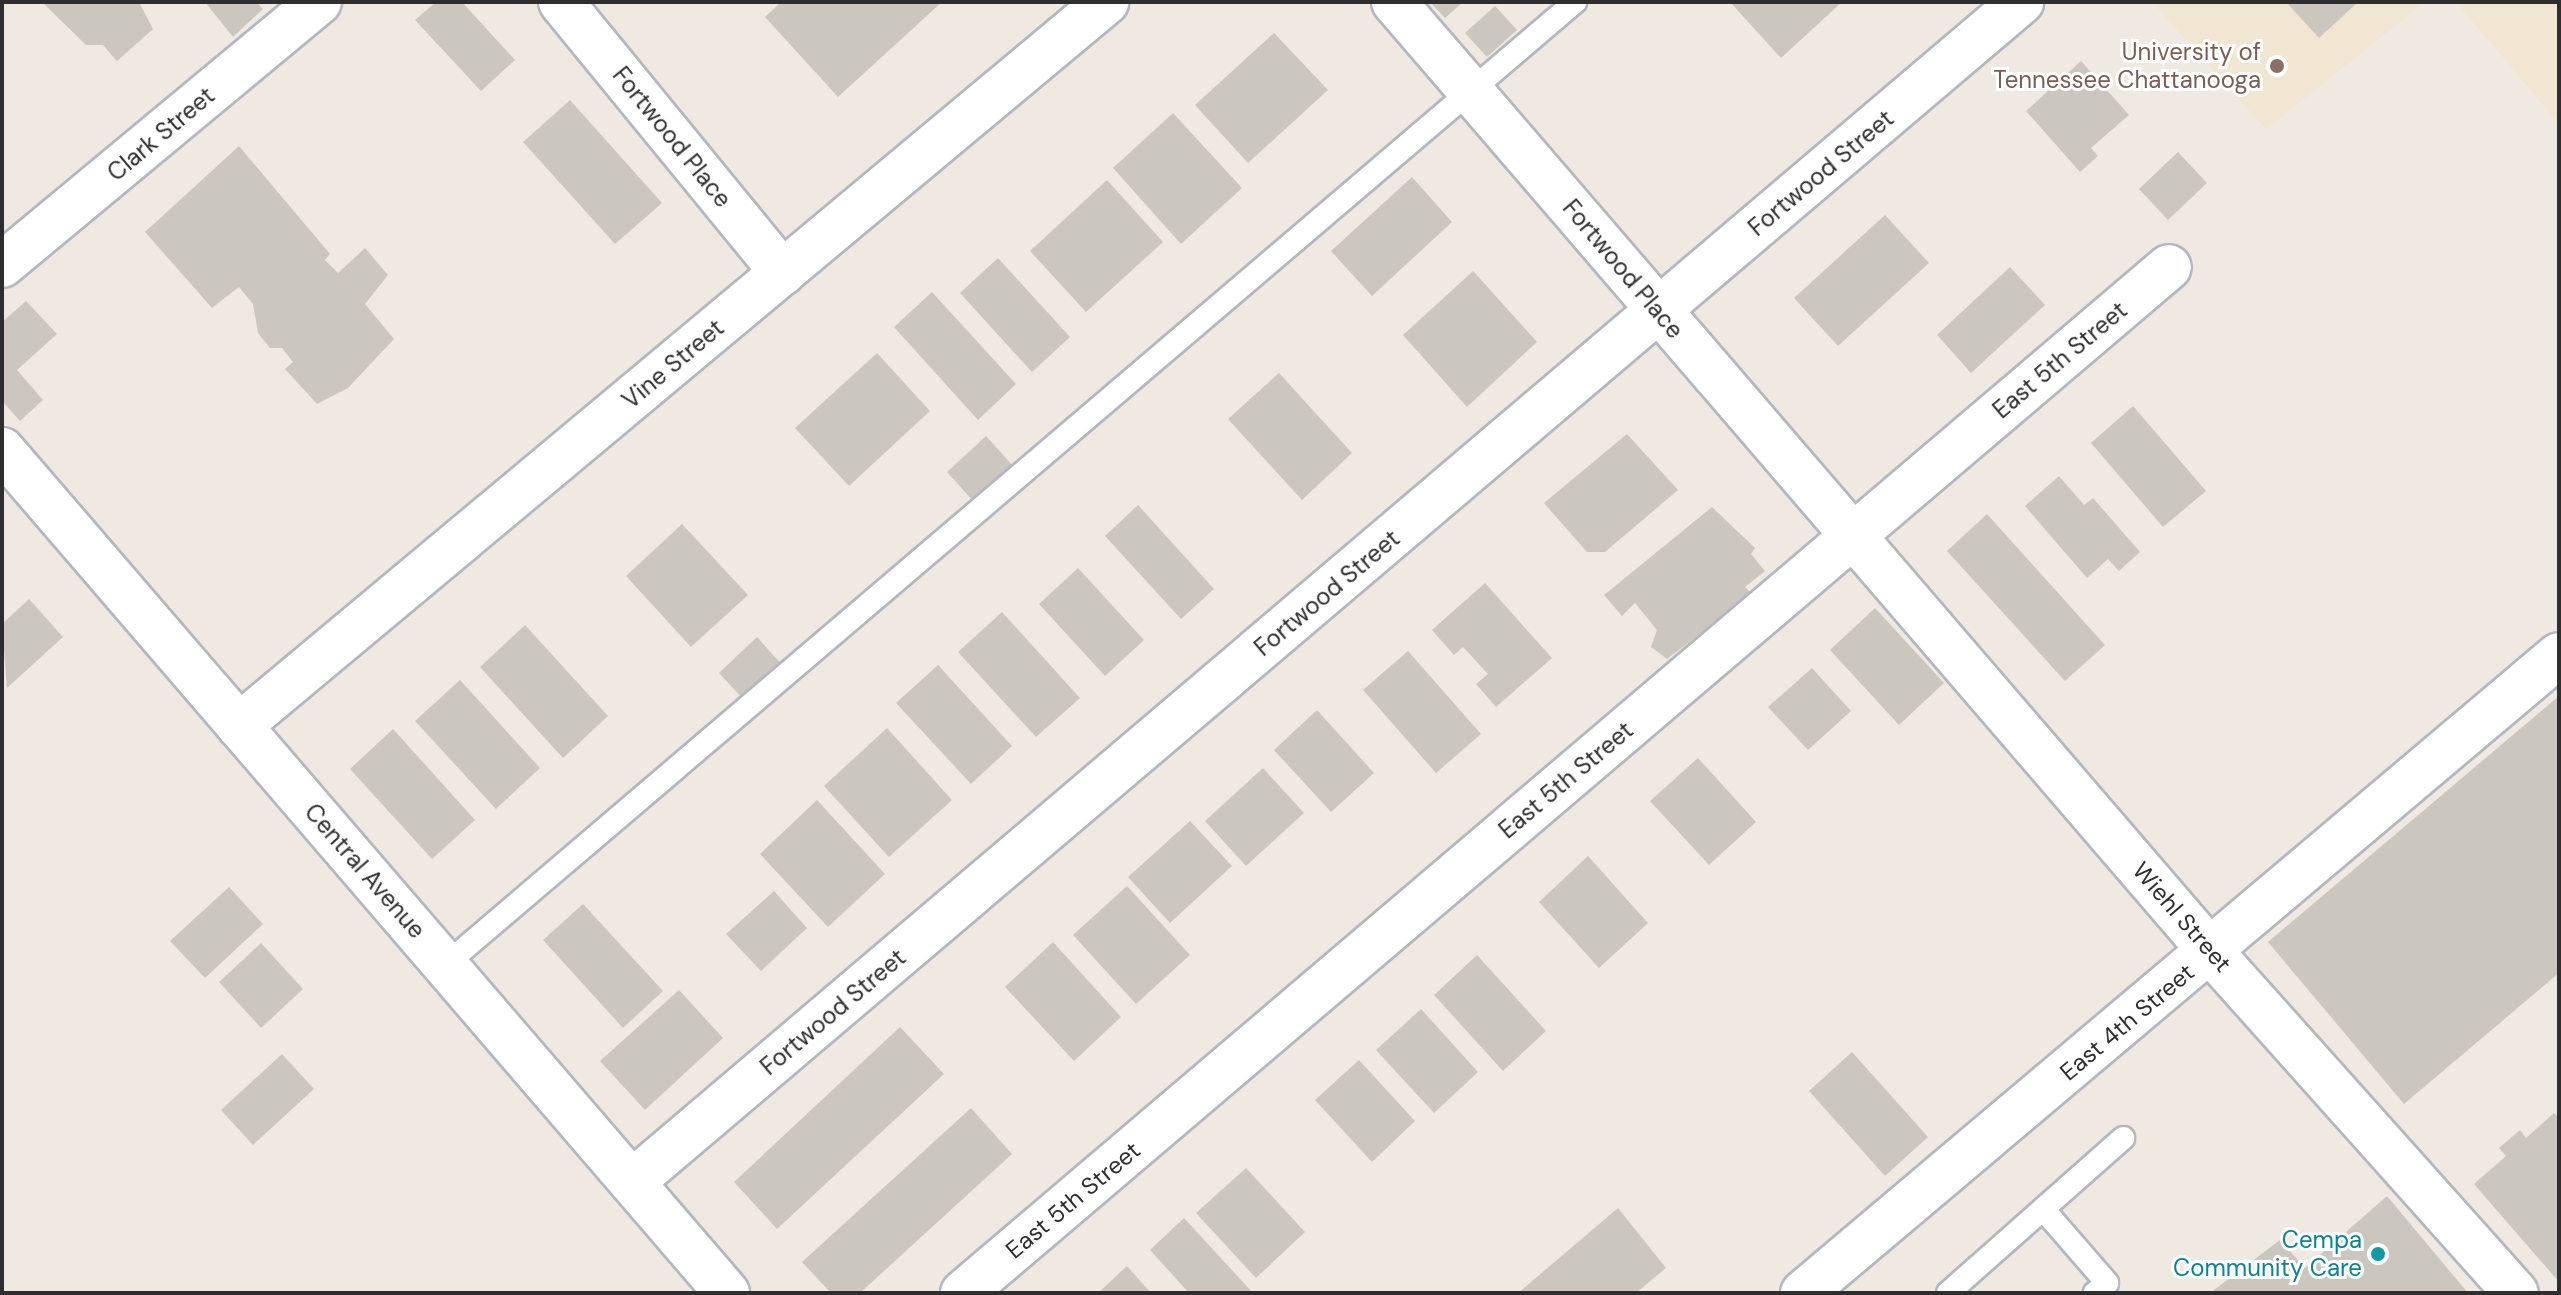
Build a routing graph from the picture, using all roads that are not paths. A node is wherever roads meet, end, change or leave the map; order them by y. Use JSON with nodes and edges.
{"nodes":[{"id":1,"x":319,"y":2,"type":"edge"},
{"id":2,"x":561,"y":2,"type":"edge"},
{"id":3,"x":1106,"y":2,"type":"edge"},
{"id":4,"x":1394,"y":2,"type":"edge"},
{"id":5,"x":1575,"y":2,"type":"edge"},
{"id":6,"x":2021,"y":2,"type":"edge"},
{"id":7,"x":1472,"y":91,"type":"junction"},
{"id":8,"x":2,"y":265,"type":"edge"},
{"id":9,"x":2169,"y":267,"type":"dead end"},
{"id":10,"x":783,"y":273,"type":"junction"},
{"id":11,"x":1658,"y":312,"type":"junction"},
{"id":12,"x":2,"y":450,"type":"edge"},
{"id":13,"x":1857,"y":533,"type":"junction"},
{"id":14,"x":2559,"y":655,"type":"edge"},
{"id":15,"x":239,"y":726,"type":"junction"},
{"id":16,"x":2211,"y":952,"type":"junction"},
{"id":17,"x":445,"y":965,"type":"junction"},
{"id":18,"x":2123,"y":1138,"type":"dead end"},
{"id":19,"x":632,"y":1182,"type":"junction"},
{"id":20,"x":2043,"y":1209,"type":"junction"},
{"id":21,"x":727,"y":1293,"type":"edge"},
{"id":22,"x":963,"y":1293,"type":"edge"},
{"id":23,"x":1803,"y":1293,"type":"edge"},
{"id":24,"x":1948,"y":1293,"type":"edge"},
{"id":25,"x":2095,"y":1293,"type":"edge"},
{"id":26,"x":2516,"y":1293,"type":"edge"}],
"edges":[{"from":1,"to":8,"type":"street","name":"Clark Street"},
{"from":2,"to":10,"type":"street","name":"Fortwood Place"},
{"from":3,"to":10,"type":"street","name":"Vine Street"},
{"from":4,"to":7,"type":"street","name":"Fortwood Place"},
{"from":5,"to":7,"type":"lane"},
{"from":6,"to":11,"type":"street","name":"Fortwood Street"},
{"from":7,"to":11,"type":"street","name":"Fortwood Place"},
{"from":7,"to":17,"type":"lane"},
{"from":9,"to":13,"type":"street","name":"East 5th Street"},
{"from":10,"to":15,"type":"street","name":"Vine Street"},
{"from":11,"to":13,"type":"street","name":"Fortwood Place"},
{"from":11,"to":19,"type":"street","name":"Fortwood Street"},
{"from":12,"to":15,"type":"street","name":"Central Avenue"},
{"from":13,"to":16,"type":"street","name":"Wiehl Street"},
{"from":13,"to":22,"type":"street","name":"East 5th Street"},
{"from":14,"to":16,"type":"street","name":"East 4th Street"},
{"from":15,"to":17,"type":"street","name":"Central Avenue"},
{"from":16,"to":23,"type":"street","name":"East 4th Street"},
{"from":16,"to":26,"type":"street","name":"Wiehl Street"},
{"from":17,"to":19,"type":"street","name":"Central Avenue"},
{"from":18,"to":20,"type":"lane"},
{"from":19,"to":21,"type":"street","name":"Central Avenue"},
{"from":20,"to":24,"type":"lane"},
{"from":20,"to":25,"type":"lane"}]}
